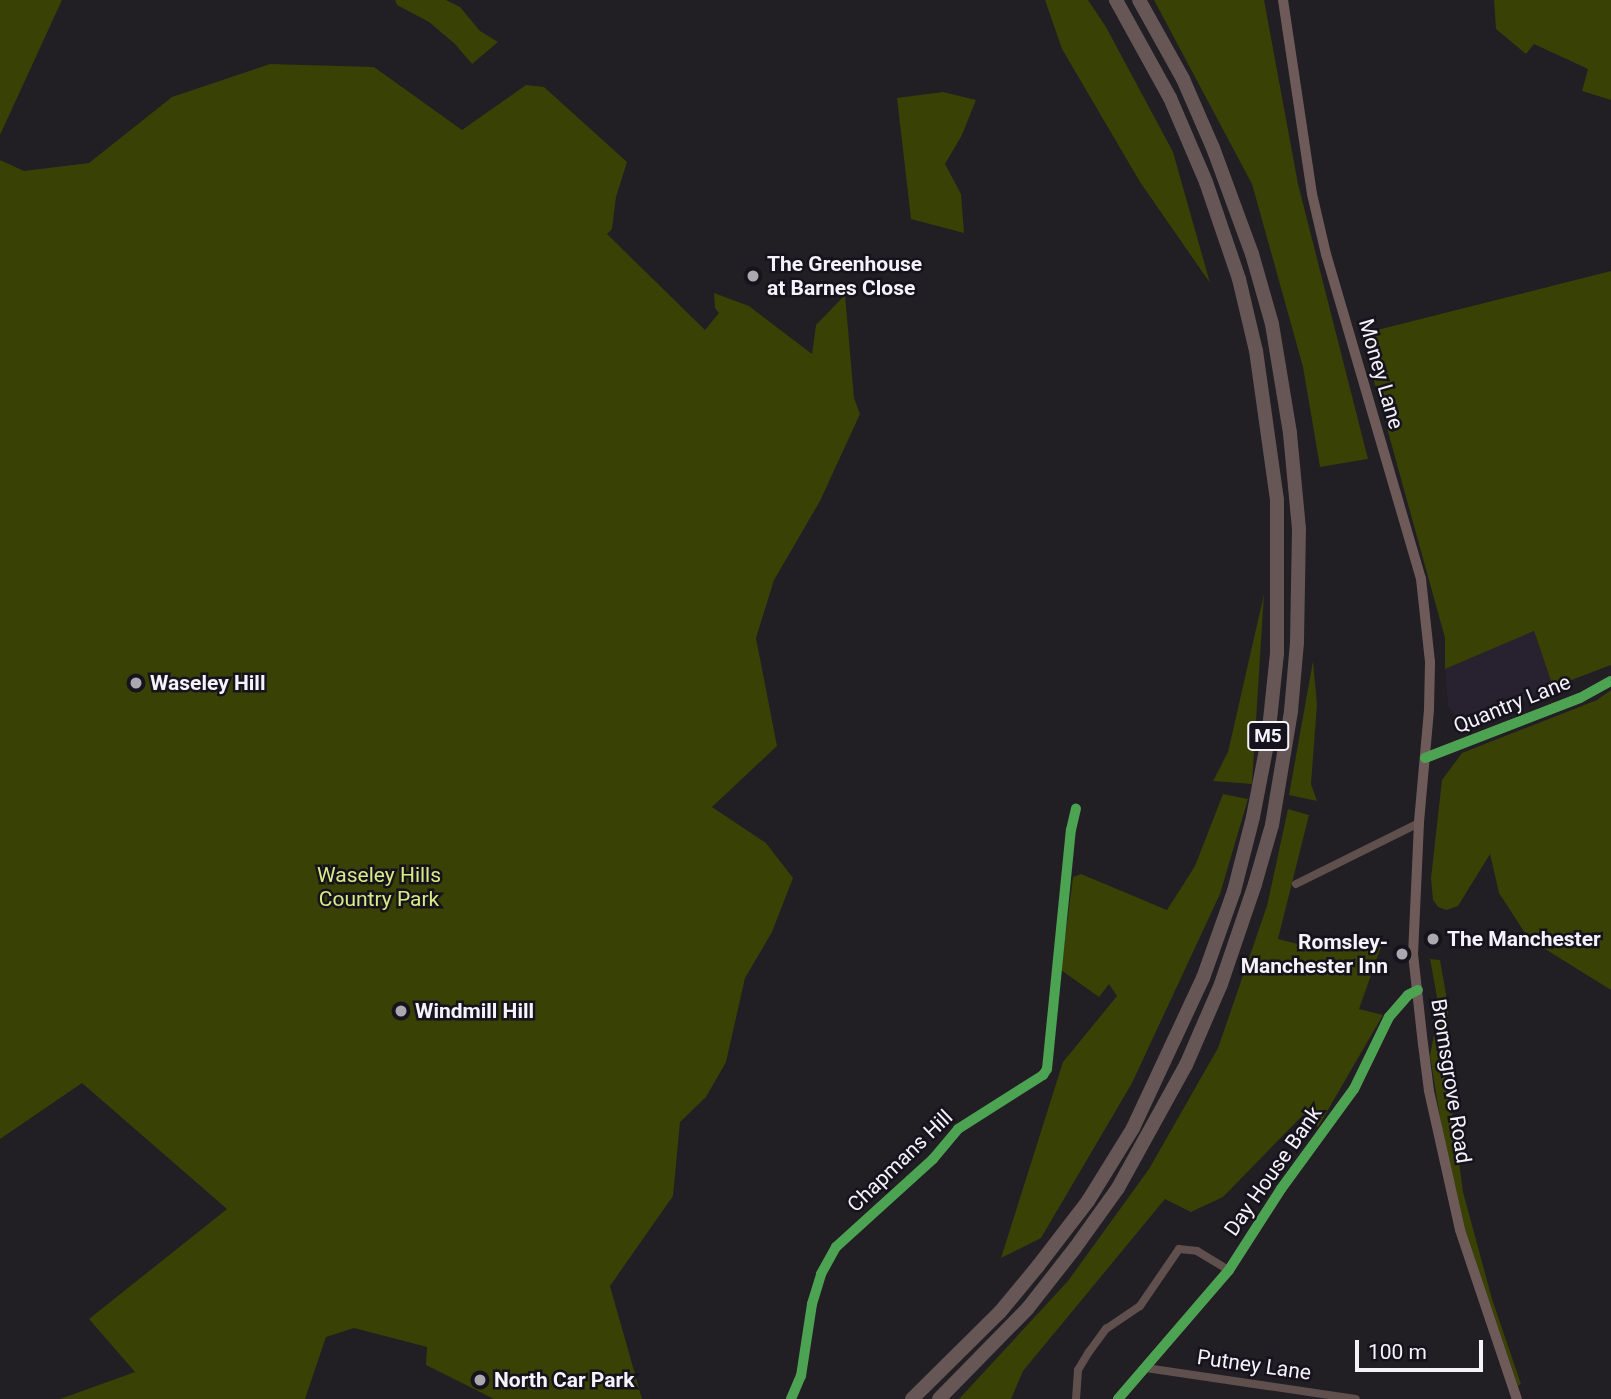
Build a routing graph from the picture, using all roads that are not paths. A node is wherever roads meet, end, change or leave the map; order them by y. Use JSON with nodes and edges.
{"nodes":[{"id":1,"x":1116,"y":0,"type":"edge"},
{"id":2,"x":1139,"y":0,"type":"edge"},
{"id":3,"x":1283,"y":0,"type":"edge"},
{"id":4,"x":1611,"y":681,"type":"edge"},
{"id":5,"x":1425,"y":758,"type":"junction"},
{"id":6,"x":1076,"y":809,"type":"dead end"},
{"id":7,"x":1419,"y":823,"type":"junction"},
{"id":8,"x":1296,"y":884,"type":"dead end"},
{"id":9,"x":1418,"y":990,"type":"junction"},
{"id":10,"x":1229,"y":1269,"type":"junction"},
{"id":11,"x":1146,"y":1368,"type":"junction"},
{"id":12,"x":791,"y":1399,"type":"edge"},
{"id":13,"x":912,"y":1399,"type":"edge"},
{"id":14,"x":939,"y":1399,"type":"edge"},
{"id":15,"x":1076,"y":1399,"type":"edge"},
{"id":16,"x":1118,"y":1399,"type":"edge"},
{"id":17,"x":1356,"y":1399,"type":"edge"},
{"id":18,"x":1517,"y":1399,"type":"edge"}],
"edges":[{"from":1,"to":13,"type":"highway","number":"M5"},
{"from":2,"to":14,"type":"highway","number":"M5"},
{"from":3,"to":5,"type":"main road","name":"Money Lane"},
{"from":4,"to":5,"type":"street","name":"Quantry Lane"},
{"from":5,"to":7,"type":"main road","name":"Bromsgrove Road"},
{"from":6,"to":12,"type":"street","name":"Chapmans Hill"},
{"from":7,"to":8,"type":"street"},
{"from":7,"to":9,"type":"main road","name":"Bromsgrove Road"},
{"from":9,"to":10,"type":"street","name":"Day House Bank"},
{"from":9,"to":18,"type":"main road","name":"Bromsgrove Road"},
{"from":10,"to":11,"type":"street","name":"Day House Bank"},
{"from":10,"to":15,"type":"street"},
{"from":11,"to":16,"type":"street","name":"Day House Bank"},
{"from":11,"to":17,"type":"street","name":"Putney Lane"}]}
